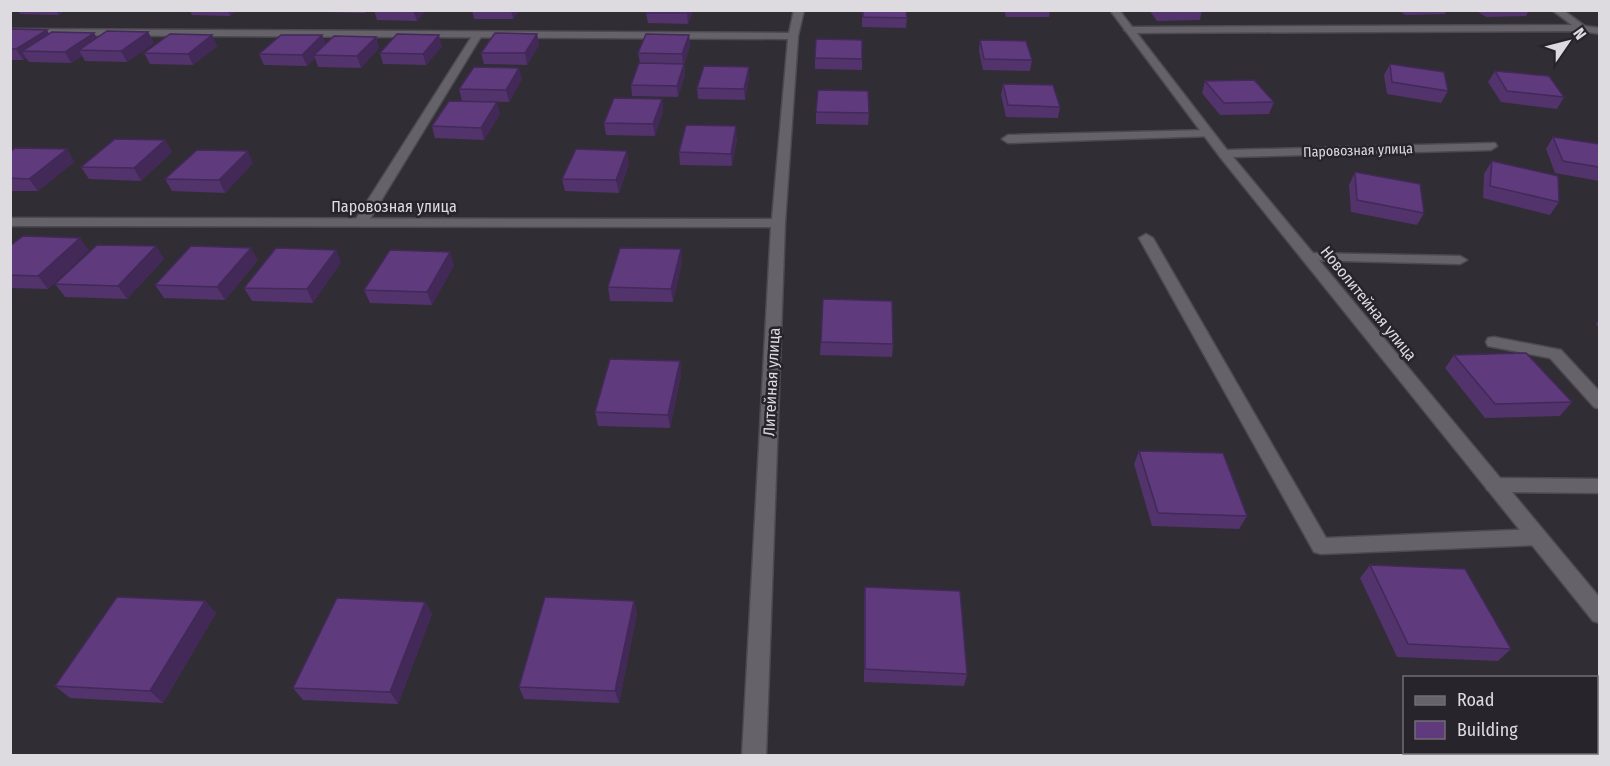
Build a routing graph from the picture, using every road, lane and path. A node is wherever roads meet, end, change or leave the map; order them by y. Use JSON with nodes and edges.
{"nodes":[{"id":1,"x":799,"y":10,"type":"edge"},
{"id":2,"x":1114,"y":10,"type":"edge"},
{"id":3,"x":1556,"y":10,"type":"edge"},
{"id":4,"x":1582,"y":28,"type":"junction"},
{"id":5,"x":1130,"y":30,"type":"junction"},
{"id":6,"x":10,"y":32,"type":"edge"},
{"id":7,"x":1599,"y":32,"type":"edge"},
{"id":8,"x":477,"y":35,"type":"junction"},
{"id":9,"x":793,"y":36,"type":"junction"},
{"id":10,"x":1209,"y":134,"type":"junction"},
{"id":11,"x":1008,"y":139,"type":"dead end"},
{"id":12,"x":1491,"y":146,"type":"dead end"},
{"id":13,"x":1224,"y":154,"type":"junction"},
{"id":14,"x":10,"y":222,"type":"edge"},
{"id":15,"x":361,"y":222,"type":"junction"},
{"id":16,"x":778,"y":223,"type":"junction"},
{"id":17,"x":1146,"y":238,"type":"dead end"},
{"id":18,"x":1308,"y":257,"type":"junction"},
{"id":19,"x":1460,"y":260,"type":"dead end"},
{"id":20,"x":1494,"y":342,"type":"dead end"},
{"id":21,"x":1599,"y":403,"type":"edge"},
{"id":22,"x":1494,"y":485,"type":"junction"},
{"id":23,"x":1599,"y":486,"type":"edge"},
{"id":24,"x":1537,"y":537,"type":"junction"},
{"id":25,"x":1599,"y":614,"type":"edge"},
{"id":26,"x":754,"y":756,"type":"edge"}],
"edges":[{"from":1,"to":9,"type":"street","name":"Литейная улица"},
{"from":2,"to":5,"type":"street","name":"Новолитейная улица"},
{"from":3,"to":4,"type":"street"},
{"from":4,"to":5,"type":"street"},
{"from":4,"to":7,"type":"street"},
{"from":5,"to":10,"type":"street","name":"Новолитейная улица"},
{"from":6,"to":8,"type":"street"},
{"from":8,"to":9,"type":"street"},
{"from":8,"to":15,"type":"street"},
{"from":9,"to":16,"type":"street","name":"Литейная улица"},
{"from":10,"to":11,"type":"street"},
{"from":10,"to":13,"type":"street","name":"Новолитейная улица"},
{"from":12,"to":13,"type":"street","name":"Паровозная улица"},
{"from":13,"to":18,"type":"street","name":"Новолитейная улица"},
{"from":14,"to":15,"type":"street","name":"Паровозная улица"},
{"from":15,"to":16,"type":"street","name":"Паровозная улица"},
{"from":16,"to":26,"type":"street","name":"Литейная улица"},
{"from":17,"to":24,"type":"street"},
{"from":18,"to":19,"type":"street"},
{"from":18,"to":22,"type":"street","name":"Новолитейная улица"},
{"from":20,"to":21,"type":"street"},
{"from":22,"to":23,"type":"street"},
{"from":22,"to":24,"type":"street","name":"Новолитейная улица"},
{"from":24,"to":25,"type":"street","name":"Новолитейная улица"}]}
